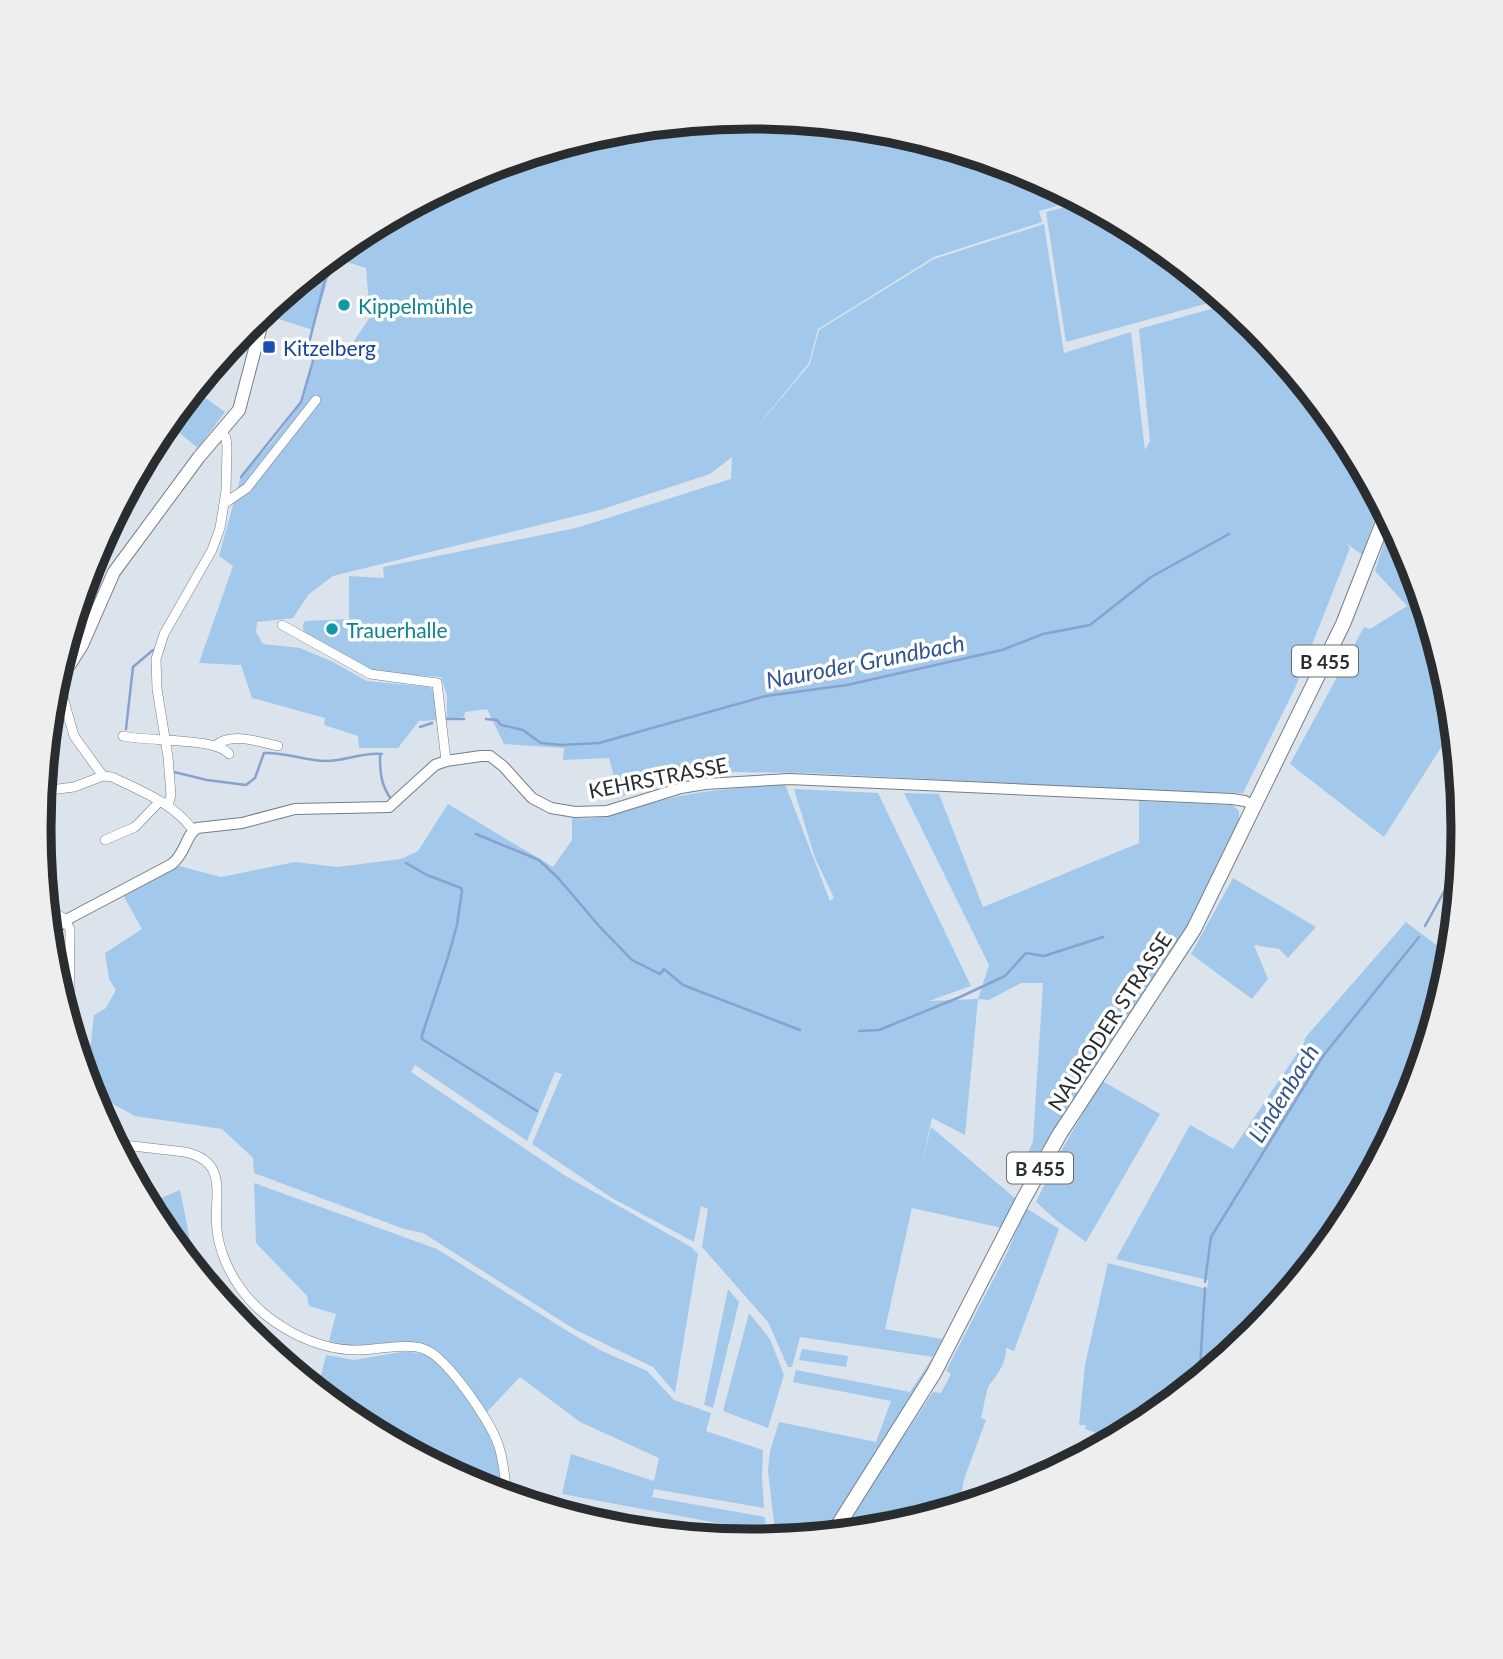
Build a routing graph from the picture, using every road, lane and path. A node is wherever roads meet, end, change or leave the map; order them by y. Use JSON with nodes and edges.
{"nodes":[{"id":1,"x":260,"y":330,"type":"edge"},
{"id":2,"x":316,"y":400,"type":"dead end"},
{"id":3,"x":222,"y":432,"type":"junction"},
{"id":4,"x":225,"y":503,"type":"junction"},
{"id":5,"x":1382,"y":525,"type":"edge"},
{"id":6,"x":282,"y":625,"type":"dead end"},
{"id":7,"x":72,"y":661,"type":"edge"},
{"id":8,"x":64,"y":696,"type":"edge"},
{"id":9,"x":123,"y":736,"type":"dead end"},
{"id":10,"x":166,"y":741,"type":"junction"},
{"id":11,"x":216,"y":745,"type":"junction"},
{"id":12,"x":278,"y":746,"type":"dead end"},
{"id":13,"x":229,"y":754,"type":"dead end"},
{"id":14,"x":446,"y":761,"type":"junction"},
{"id":15,"x":103,"y":776,"type":"junction"},
{"id":16,"x":52,"y":790,"type":"edge"},
{"id":17,"x":164,"y":803,"type":"junction"},
{"id":18,"x":1254,"y":806,"type":"junction"},
{"id":19,"x":193,"y":830,"type":"junction"},
{"id":20,"x":105,"y":840,"type":"dead end"},
{"id":21,"x":56,"y":913,"type":"edge"},
{"id":22,"x":66,"y":920,"type":"junction"},
{"id":23,"x":58,"y":927,"type":"edge"},
{"id":24,"x":70,"y":990,"type":"edge"},
{"id":25,"x":126,"y":1145,"type":"edge"},
{"id":26,"x":505,"y":1485,"type":"edge"},
{"id":27,"x":839,"y":1524,"type":"edge"}],
"edges":[{"from":1,"to":3,"type":"main road"},
{"from":2,"to":4,"type":"street"},
{"from":3,"to":4,"type":"street"},
{"from":3,"to":7,"type":"main road"},
{"from":4,"to":10,"type":"street"},
{"from":5,"to":18,"type":"main road","name":"NAURODER STRASSE","number":"B 455"},
{"from":6,"to":14,"type":"street"},
{"from":8,"to":15,"type":"street"},
{"from":9,"to":10,"type":"street"},
{"from":10,"to":11,"type":"street"},
{"from":10,"to":17,"type":"street"},
{"from":11,"to":12,"type":"street"},
{"from":11,"to":13,"type":"street"},
{"from":14,"to":18,"type":"street","name":"KEHRSTRASSE"},
{"from":14,"to":19,"type":"street","name":"KEHRSTRASSE"},
{"from":15,"to":16,"type":"street"},
{"from":15,"to":17,"type":"street"},
{"from":17,"to":19,"type":"street"},
{"from":17,"to":20,"type":"street"},
{"from":18,"to":27,"type":"main road","name":"NAURODER STRASSE","number":"B 455"},
{"from":19,"to":22,"type":"street"},
{"from":21,"to":22,"type":"street"},
{"from":22,"to":23,"type":"street"},
{"from":22,"to":24,"type":"street"},
{"from":25,"to":26,"type":"street"}]}
